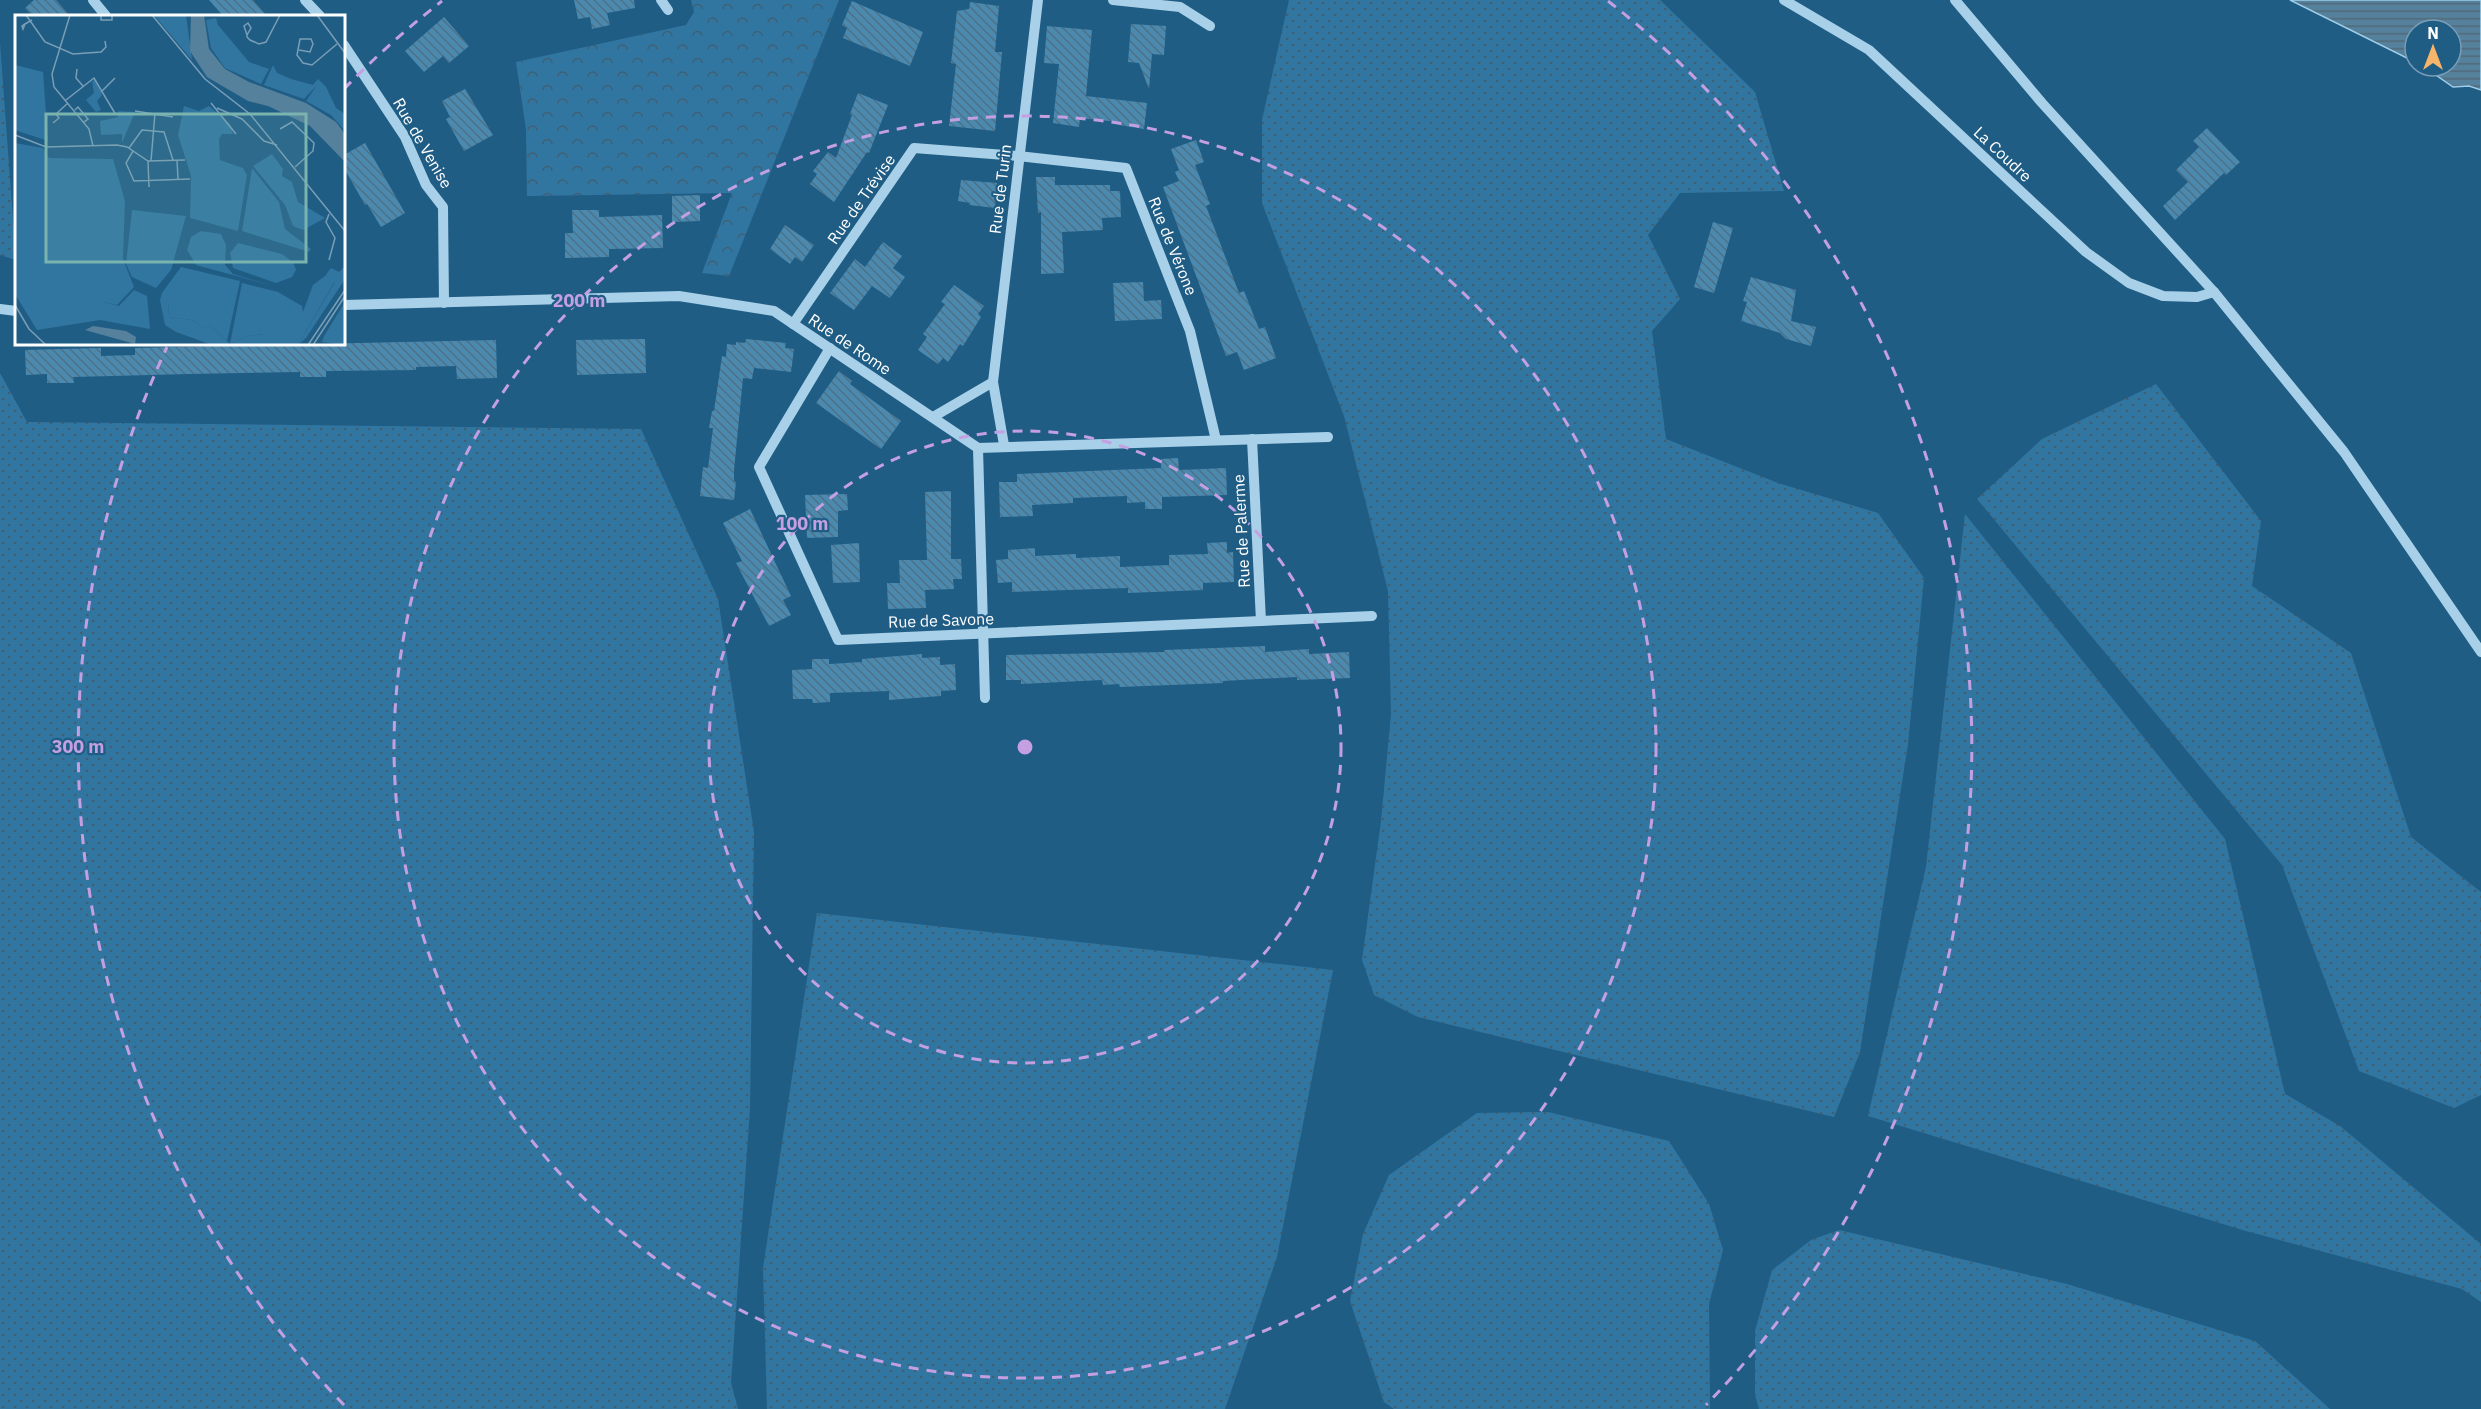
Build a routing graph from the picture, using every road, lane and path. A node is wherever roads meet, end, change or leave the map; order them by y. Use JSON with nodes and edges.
{"nodes":[{"id":1,"x":93,"y":0,"type":"edge"},
{"id":2,"x":305,"y":0,"type":"edge"},
{"id":3,"x":661,"y":0,"type":"edge"},
{"id":4,"x":1038,"y":0,"type":"edge"},
{"id":5,"x":1113,"y":0,"type":"edge"},
{"id":6,"x":1785,"y":0,"type":"edge"},
{"id":7,"x":1956,"y":0,"type":"edge"},
{"id":8,"x":669,"y":10,"type":"dead end"},
{"id":9,"x":105,"y":15,"type":"edge"},
{"id":10,"x":319,"y":15,"type":"edge"},
{"id":11,"x":1210,"y":27,"type":"dead end"},
{"id":12,"x":345,"y":47,"type":"edge"},
{"id":13,"x":1018,"y":156,"type":"junction"},
{"id":14,"x":2214,"y":292,"type":"junction"},
{"id":15,"x":444,"y":303,"type":"junction"},
{"id":16,"x":345,"y":305,"type":"edge"},
{"id":17,"x":0,"y":309,"type":"edge"},
{"id":18,"x":15,"y":311,"type":"edge"},
{"id":19,"x":793,"y":324,"type":"junction"},
{"id":20,"x":830,"y":348,"type":"junction"},
{"id":21,"x":993,"y":382,"type":"junction"},
{"id":22,"x":933,"y":417,"type":"junction"},
{"id":23,"x":1328,"y":437,"type":"dead end"},
{"id":24,"x":1252,"y":439,"type":"junction"},
{"id":25,"x":1216,"y":440,"type":"junction"},
{"id":26,"x":1005,"y":445,"type":"junction"},
{"id":27,"x":978,"y":448,"type":"junction"},
{"id":28,"x":1372,"y":616,"type":"dead end"},
{"id":29,"x":1261,"y":621,"type":"junction"},
{"id":30,"x":983,"y":633,"type":"junction"},
{"id":31,"x":2481,"y":652,"type":"edge"},
{"id":32,"x":984,"y":698,"type":"dead end"}],
"edges":[{"from":1,"to":9,"type":"street"},
{"from":2,"to":10,"type":"street"},
{"from":3,"to":8,"type":"street"},
{"from":4,"to":13,"type":"street","name":"Rue de Turin"},
{"from":5,"to":11,"type":"street"},
{"from":6,"to":14,"type":"street","name":"La Coudre"},
{"from":7,"to":14,"type":"street"},
{"from":12,"to":15,"type":"street","name":"Rue de Venise"},
{"from":13,"to":19,"type":"street","name":"Rue de Trévise"},
{"from":13,"to":21,"type":"street","name":"Rue de Turin"},
{"from":13,"to":25,"type":"street","name":"Rue de Vérone"},
{"from":14,"to":31,"type":"street"},
{"from":15,"to":16,"type":"street","name":"Rue de Rome"},
{"from":15,"to":19,"type":"street","name":"Rue de Rome"},
{"from":17,"to":18,"type":"street"},
{"from":19,"to":20,"type":"street","name":"Rue de Rome"},
{"from":20,"to":22,"type":"street","name":"Rue de Rome"},
{"from":20,"to":30,"type":"street","name":"Rue de Savone"},
{"from":21,"to":22,"type":"street"},
{"from":21,"to":26,"type":"street","name":"Rue de Turin"},
{"from":22,"to":27,"type":"street","name":"Rue de Rome"},
{"from":23,"to":24,"type":"street"},
{"from":24,"to":25,"type":"street"},
{"from":24,"to":29,"type":"street","name":"Rue de Palerme"},
{"from":25,"to":26,"type":"street"},
{"from":26,"to":27,"type":"street"},
{"from":27,"to":30,"type":"street"},
{"from":28,"to":29,"type":"street","name":"Rue de Savone"},
{"from":29,"to":30,"type":"street","name":"Rue de Savone"},
{"from":30,"to":32,"type":"street"}]}
